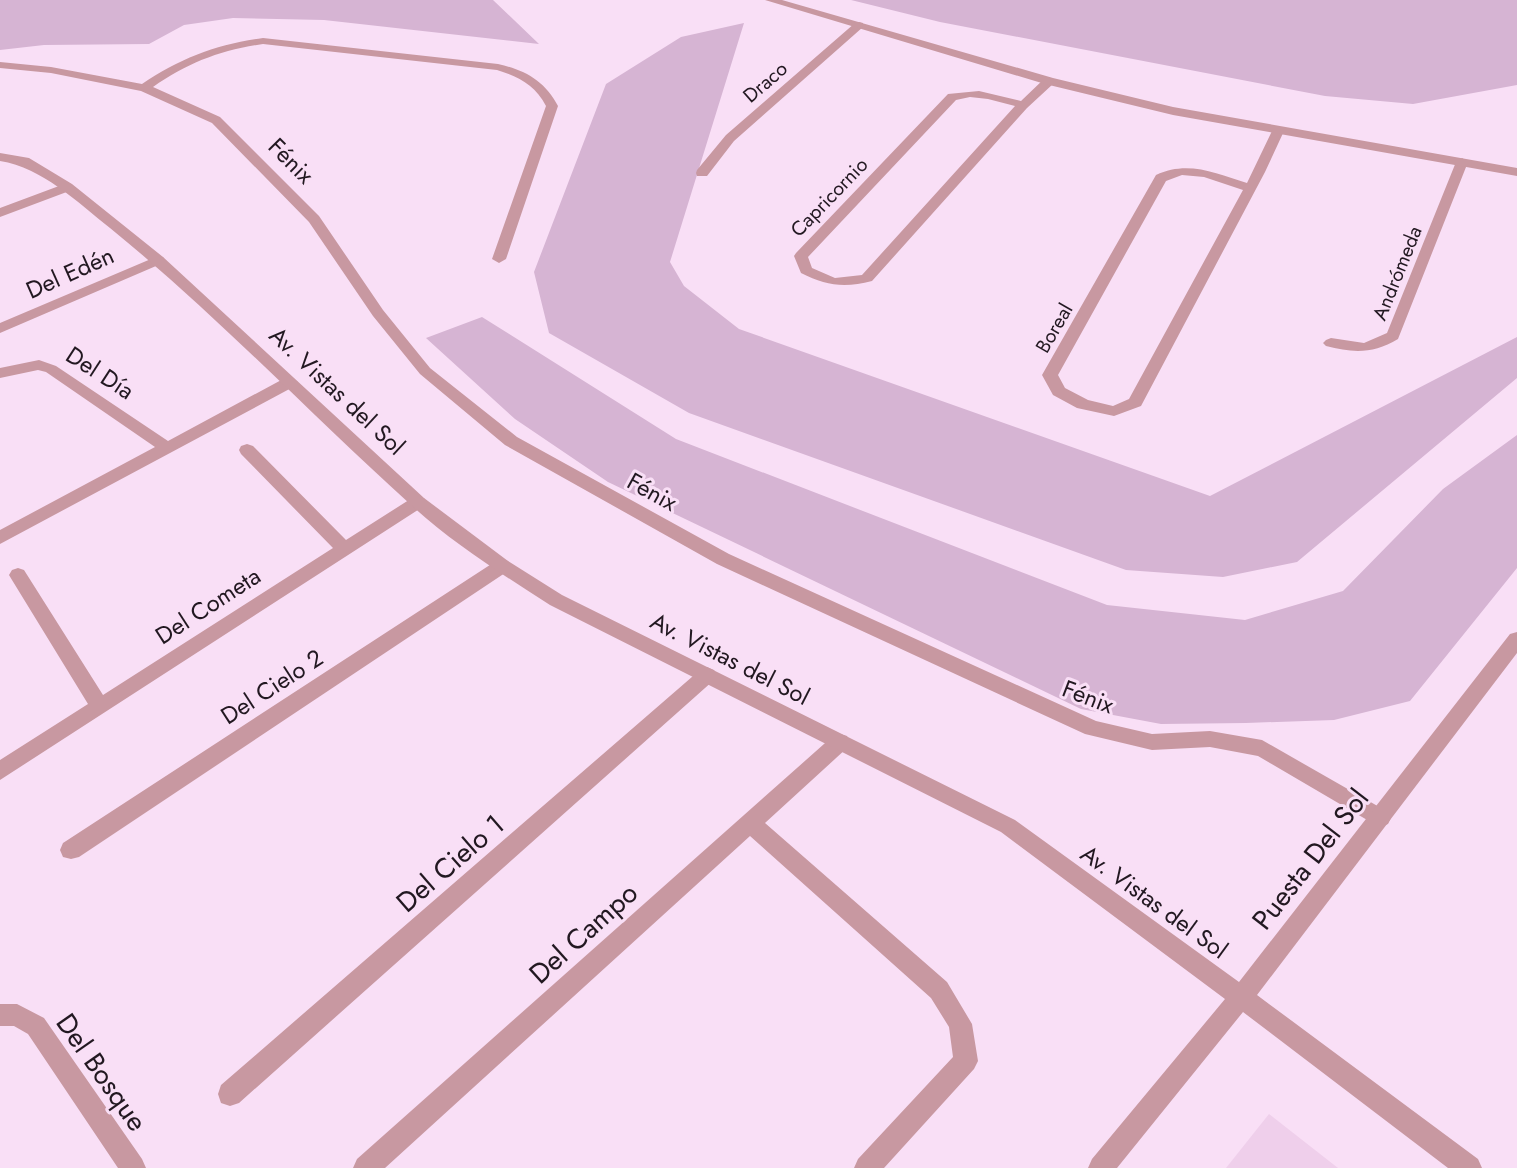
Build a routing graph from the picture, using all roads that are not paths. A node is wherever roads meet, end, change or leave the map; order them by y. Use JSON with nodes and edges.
{"nodes":[{"id":1,"x":770,"y":0,"type":"edge"},
{"id":2,"x":859,"y":25,"type":"junction"},
{"id":3,"x":0,"y":65,"type":"edge"},
{"id":4,"x":1049,"y":81,"type":"junction"},
{"id":5,"x":144,"y":88,"type":"junction"},
{"id":6,"x":1023,"y":105,"type":"junction"},
{"id":7,"x":1278,"y":131,"type":"junction"},
{"id":8,"x":0,"y":157,"type":"edge"},
{"id":9,"x":1462,"y":162,"type":"junction"},
{"id":10,"x":1517,"y":172,"type":"edge"},
{"id":11,"x":702,"y":173,"type":"dead end"},
{"id":12,"x":67,"y":188,"type":"junction"},
{"id":13,"x":1250,"y":188,"type":"junction"},
{"id":14,"x":0,"y":213,"type":"edge"},
{"id":15,"x":499,"y":259,"type":"dead end"},
{"id":16,"x":158,"y":260,"type":"junction"},
{"id":17,"x":0,"y":328,"type":"edge"},
{"id":18,"x":1332,"y":343,"type":"dead end"},
{"id":19,"x":0,"y":373,"type":"edge"},
{"id":20,"x":290,"y":382,"type":"junction"},
{"id":21,"x":166,"y":447,"type":"junction"},
{"id":22,"x":247,"y":450,"type":"dead end"},
{"id":23,"x":418,"y":502,"type":"junction"},
{"id":24,"x":0,"y":538,"type":"edge"},
{"id":25,"x":344,"y":548,"type":"junction"},
{"id":26,"x":502,"y":566,"type":"junction"},
{"id":27,"x":18,"y":575,"type":"dead end"},
{"id":28,"x":1517,"y":639,"type":"edge"},
{"id":29,"x":707,"y":675,"type":"junction"},
{"id":30,"x":100,"y":706,"type":"junction"},
{"id":31,"x":840,"y":742,"type":"junction"},
{"id":32,"x":0,"y":771,"type":"edge"},
{"id":33,"x":1381,"y":818,"type":"junction"},
{"id":34,"x":750,"y":823,"type":"junction"},
{"id":35,"x":71,"y":850,"type":"dead end"},
{"id":36,"x":1241,"y":997,"type":"junction"},
{"id":37,"x":8,"y":1015,"type":"edge"},
{"id":38,"x":230,"y":1094,"type":"dead end"},
{"id":39,"x":133,"y":1168,"type":"edge"},
{"id":40,"x":366,"y":1168,"type":"edge"},
{"id":41,"x":867,"y":1168,"type":"edge"},
{"id":42,"x":1101,"y":1168,"type":"edge"},
{"id":43,"x":1468,"y":1168,"type":"edge"}],
"edges":[{"from":1,"to":2,"type":"street"},
{"from":2,"to":4,"type":"street"},
{"from":2,"to":11,"type":"street","name":"Draco"},
{"from":3,"to":5,"type":"street","name":"Fénix"},
{"from":4,"to":6,"type":"street","name":"Capricornio"},
{"from":4,"to":7,"type":"street"},
{"from":5,"to":15,"type":"street"},
{"from":5,"to":33,"type":"street","name":"Fénix"},
{"from":6,"to":6,"type":"street","name":"Capricornio"},
{"from":7,"to":9,"type":"street"},
{"from":7,"to":13,"type":"street","name":"Boreal"},
{"from":8,"to":12,"type":"street","name":"Av. Vistas del Sol"},
{"from":9,"to":10,"type":"street"},
{"from":9,"to":18,"type":"street","name":"Andrómeda"},
{"from":12,"to":14,"type":"street"},
{"from":12,"to":16,"type":"street","name":"Av. Vistas del Sol"},
{"from":13,"to":13,"type":"street","name":"Boreal"},
{"from":16,"to":17,"type":"street","name":"Del Edén"},
{"from":16,"to":20,"type":"street","name":"Av. Vistas del Sol"},
{"from":19,"to":21,"type":"street","name":"Del Día"},
{"from":20,"to":21,"type":"street"},
{"from":20,"to":23,"type":"street","name":"Av. Vistas del Sol"},
{"from":21,"to":24,"type":"street"},
{"from":22,"to":25,"type":"street"},
{"from":23,"to":25,"type":"street","name":"Del Cometa"},
{"from":23,"to":26,"type":"street","name":"Av. Vistas del Sol"},
{"from":25,"to":30,"type":"street","name":"Del Cometa"},
{"from":26,"to":29,"type":"street","name":"Av. Vistas del Sol"},
{"from":26,"to":35,"type":"street","name":"Del Cielo 2"},
{"from":27,"to":30,"type":"street"},
{"from":28,"to":33,"type":"street","name":"Puesta Del Sol"},
{"from":29,"to":31,"type":"street","name":"Av. Vistas del Sol"},
{"from":29,"to":38,"type":"street","name":"Del Cielo 1"},
{"from":30,"to":32,"type":"street","name":"Del Cometa"},
{"from":31,"to":34,"type":"street","name":"Del Campo"},
{"from":31,"to":36,"type":"street","name":"Av. Vistas del Sol"},
{"from":33,"to":36,"type":"street","name":"Puesta Del Sol"},
{"from":34,"to":40,"type":"street","name":"Del Campo"},
{"from":34,"to":41,"type":"street"},
{"from":36,"to":42,"type":"street","name":"Puesta Del Sol"},
{"from":36,"to":43,"type":"street","name":"Av. Vistas del Sol"},
{"from":37,"to":39,"type":"street","name":"Del Bosque"}]}
